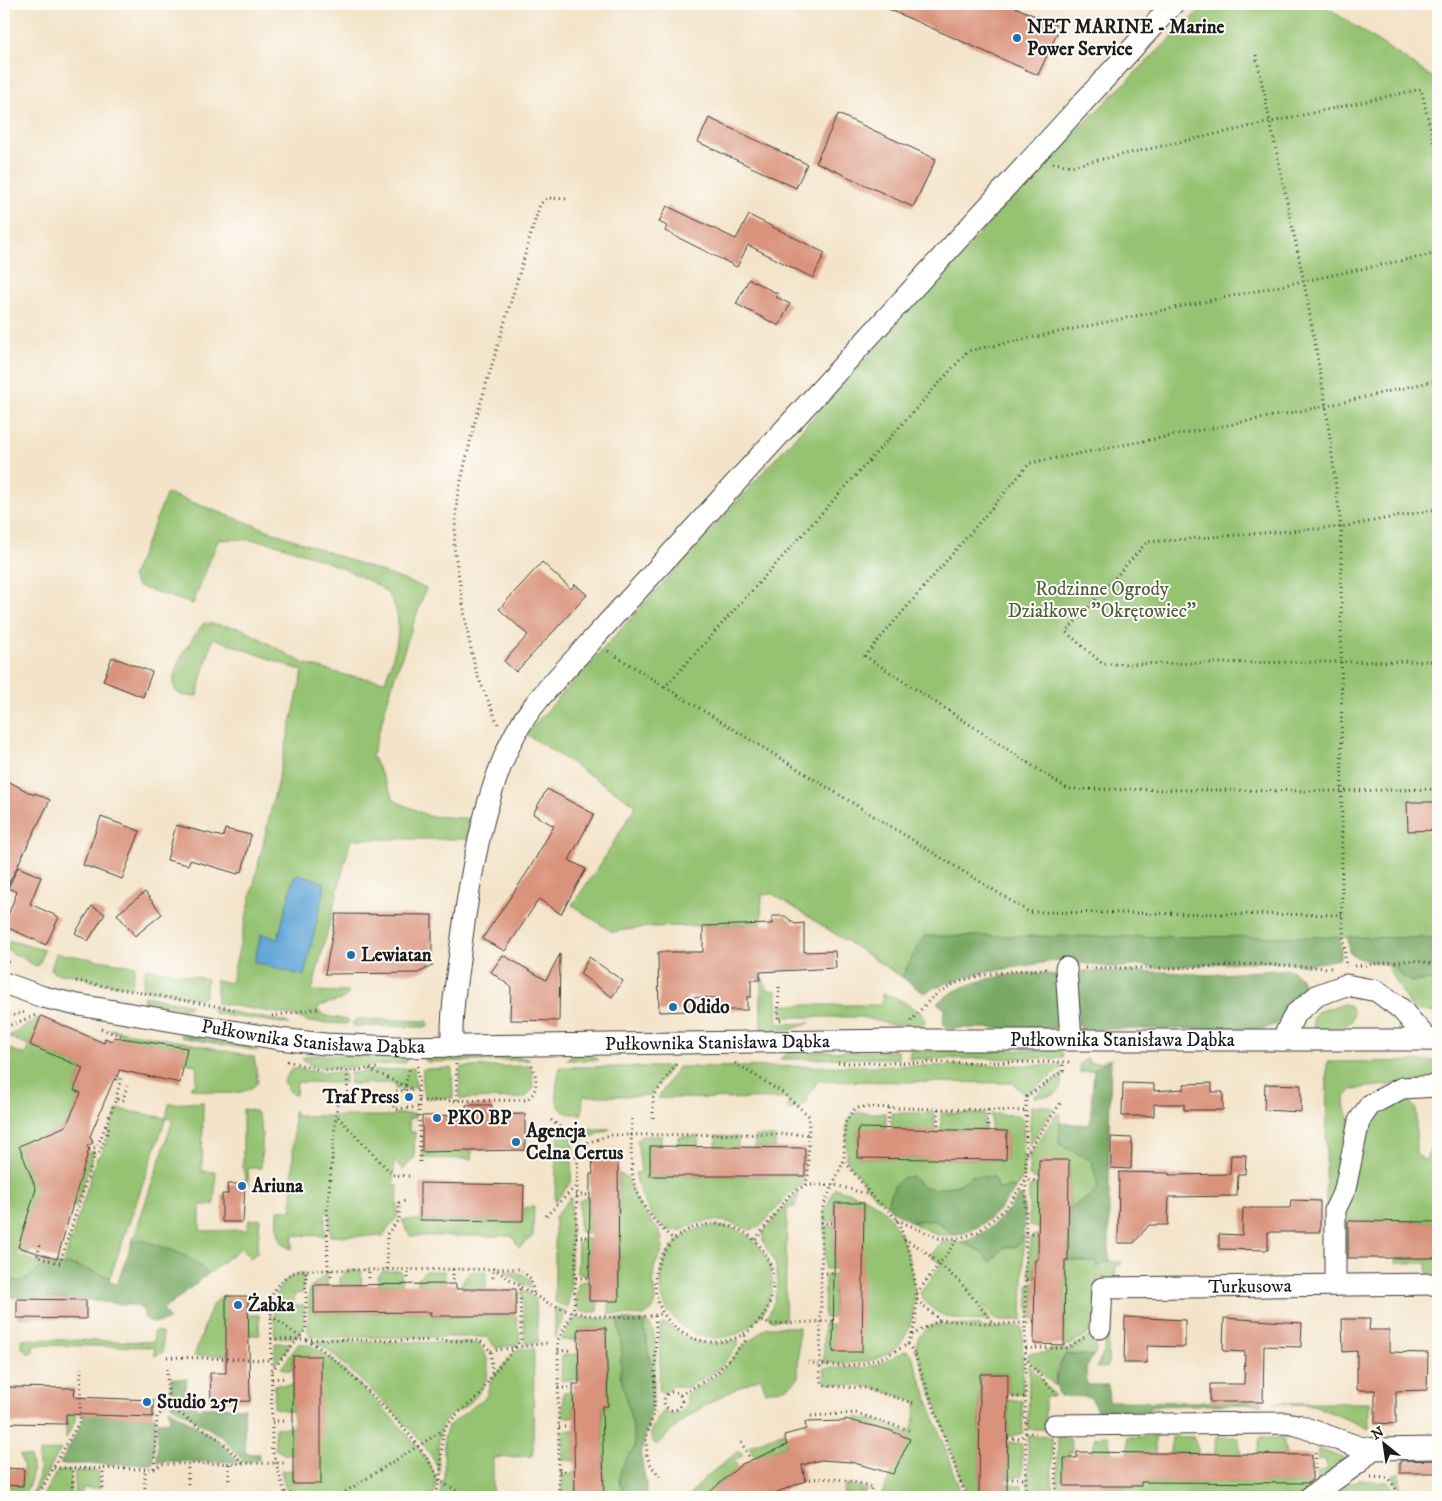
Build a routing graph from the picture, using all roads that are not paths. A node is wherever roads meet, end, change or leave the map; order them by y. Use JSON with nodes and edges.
{"nodes":[{"id":1,"x":1173,"y":4,"type":"edge"},
{"id":2,"x":1066,"y":968,"type":"road end"},
{"id":3,"x":4,"y":983,"type":"edge"},
{"id":4,"x":1071,"y":1039,"type":"junction"},
{"id":5,"x":1282,"y":1040,"type":"junction"},
{"id":6,"x":1433,"y":1040,"type":"edge"},
{"id":7,"x":454,"y":1056,"type":"junction"},
{"id":8,"x":1438,"y":1086,"type":"edge"},
{"id":9,"x":1438,"y":1284,"type":"edge"},
{"id":10,"x":1335,"y":1285,"type":"junction"},
{"id":11,"x":1100,"y":1328,"type":"road end"},
{"id":12,"x":1054,"y":1425,"type":"road end"},
{"id":13,"x":1438,"y":1448,"type":"edge"},
{"id":14,"x":1372,"y":1449,"type":"junction"},
{"id":15,"x":1310,"y":1497,"type":"edge"}],
"edges":[{"from":1,"to":7,"type":"street"},
{"from":2,"to":4,"type":"street"},
{"from":3,"to":7,"type":"street","name":"Pułkownika Stanisława Dąbka"},
{"from":4,"to":5,"type":"street","name":"Pułkownika Stanisława Dąbka"},
{"from":4,"to":7,"type":"street","name":"Pułkownika Stanisława Dąbka"},
{"from":5,"to":6,"type":"street","name":"Pułkownika Stanisława Dąbka"},
{"from":5,"to":6,"type":"street"},
{"from":8,"to":10,"type":"street"},
{"from":9,"to":10,"type":"street","name":"Turkusowa"},
{"from":10,"to":11,"type":"street","name":"Turkusowa"},
{"from":12,"to":14,"type":"street"},
{"from":13,"to":14,"type":"street"},
{"from":14,"to":15,"type":"street"}]}
